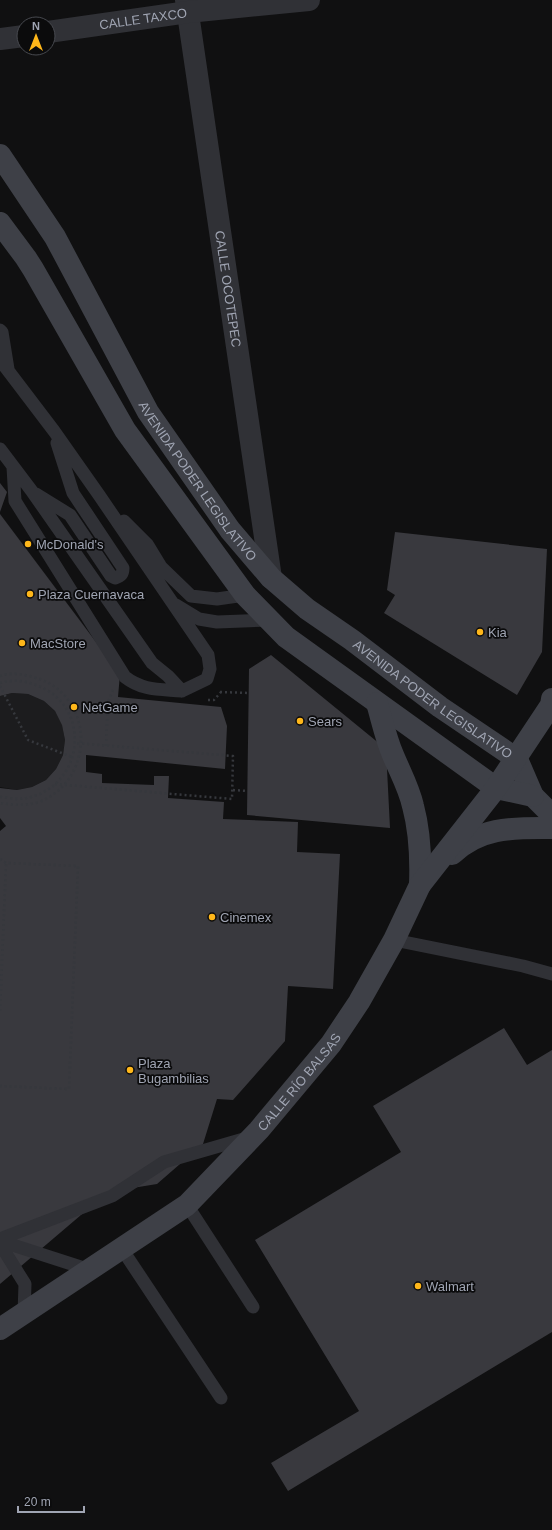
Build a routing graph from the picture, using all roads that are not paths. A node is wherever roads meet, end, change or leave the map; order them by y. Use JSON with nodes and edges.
{"nodes":[{"id":1,"x":309,"y":0,"type":"edge"},
{"id":2,"x":187,"y":6,"type":"edge"},
{"id":3,"x":56,"y":31,"type":"edge"},
{"id":4,"x":16,"y":37,"type":"edge"},
{"id":5,"x":0,"y":39,"type":"edge"},
{"id":6,"x":0,"y":155,"type":"edge"},
{"id":7,"x":0,"y":223,"type":"edge"},
{"id":8,"x":0,"y":330,"type":"edge"},
{"id":9,"x":0,"y":360,"type":"edge"},
{"id":10,"x":8,"y":372,"type":"junction"},
{"id":11,"x":148,"y":412,"type":"junction"},
{"id":12,"x":125,"y":430,"type":"junction"},
{"id":13,"x":54,"y":431,"type":"junction"},
{"id":14,"x":0,"y":449,"type":"edge"},
{"id":15,"x":13,"y":467,"type":"junction"},
{"id":16,"x":31,"y":490,"type":"junction"},
{"id":17,"x":99,"y":495,"type":"junction"},
{"id":18,"x":272,"y":578,"type":"junction"},
{"id":19,"x":245,"y":595,"type":"junction"},
{"id":20,"x":172,"y":601,"type":"junction"},
{"id":21,"x":269,"y":620,"type":"junction"},
{"id":22,"x":182,"y":691,"type":"junction"},
{"id":23,"x":552,"y":699,"type":"edge"},
{"id":24,"x":377,"y":703,"type":"junction"},
{"id":25,"x":517,"y":759,"type":"junction"},
{"id":26,"x":496,"y":788,"type":"junction"},
{"id":27,"x":533,"y":796,"type":"junction"},
{"id":28,"x":552,"y":816,"type":"edge"},
{"id":29,"x":552,"y":828,"type":"edge"},
{"id":30,"x":420,"y":885,"type":"junction"},
{"id":31,"x":394,"y":940,"type":"junction"},
{"id":32,"x":552,"y":974,"type":"edge"},
{"id":33,"x":253,"y":1137,"type":"junction"},
{"id":34,"x":187,"y":1206,"type":"junction"},
{"id":35,"x":0,"y":1240,"type":"edge"},
{"id":36,"x":0,"y":1244,"type":"edge"},
{"id":37,"x":122,"y":1249,"type":"junction"},
{"id":38,"x":90,"y":1270,"type":"junction"},
{"id":39,"x":253,"y":1307,"type":"dead end"},
{"id":40,"x":24,"y":1314,"type":"junction"},
{"id":41,"x":0,"y":1329,"type":"edge"},
{"id":42,"x":221,"y":1398,"type":"dead end"}],
"edges":[{"from":1,"to":2,"type":"street","name":"CALLE TAXCO"},
{"from":2,"to":3,"type":"street","name":"CALLE TAXCO"},
{"from":2,"to":18,"type":"street","name":"CALLE OCOTEPEC"},
{"from":4,"to":5,"type":"street"},
{"from":6,"to":11,"type":"street","name":"AVENIDA PODER LEGISLATIVO"},
{"from":7,"to":12,"type":"street"},
{"from":8,"to":10,"type":"lane"},
{"from":9,"to":10,"type":"lane"},
{"from":10,"to":13,"type":"lane"},
{"from":11,"to":12,"type":"street"},
{"from":11,"to":18,"type":"street","name":"AVENIDA PODER LEGISLATIVO"},
{"from":12,"to":19,"type":"street"},
{"from":13,"to":16,"type":"lane"},
{"from":13,"to":17,"type":"lane"},
{"from":14,"to":15,"type":"lane"},
{"from":15,"to":16,"type":"lane"},
{"from":15,"to":22,"type":"lane"},
{"from":16,"to":22,"type":"lane"},
{"from":17,"to":19,"type":"lane"},
{"from":17,"to":20,"type":"lane"},
{"from":18,"to":25,"type":"street","name":"AVENIDA PODER LEGISLATIVO"},
{"from":19,"to":21,"type":"street"},
{"from":20,"to":21,"type":"lane"},
{"from":20,"to":22,"type":"lane"},
{"from":21,"to":24,"type":"street"},
{"from":23,"to":25,"type":"street","name":"CALLE RÍO BALSAS"},
{"from":24,"to":26,"type":"street"},
{"from":24,"to":30,"type":"street"},
{"from":25,"to":26,"type":"street","name":"CALLE RÍO BALSAS"},
{"from":25,"to":27,"type":"street","name":"AVENIDA PODER LEGISLATIVO"},
{"from":26,"to":27,"type":"street"},
{"from":26,"to":30,"type":"street","name":"CALLE RÍO BALSAS"},
{"from":27,"to":28,"type":"street"},
{"from":29,"to":30,"type":"street"},
{"from":30,"to":31,"type":"street","name":"CALLE RÍO BALSAS"},
{"from":31,"to":32,"type":"lane"},
{"from":31,"to":33,"type":"street","name":"CALLE RÍO BALSAS"},
{"from":33,"to":34,"type":"street","name":"CALLE RÍO BALSAS"},
{"from":33,"to":35,"type":"lane"},
{"from":34,"to":37,"type":"street","name":"CALLE RÍO BALSAS"},
{"from":34,"to":39,"type":"lane"},
{"from":35,"to":38,"type":"lane"},
{"from":36,"to":40,"type":"lane"},
{"from":37,"to":38,"type":"street","name":"CALLE RÍO BALSAS"},
{"from":37,"to":42,"type":"lane"},
{"from":38,"to":40,"type":"street","name":"CALLE RÍO BALSAS"},
{"from":40,"to":41,"type":"street","name":"CALLE RÍO BALSAS"}]}
